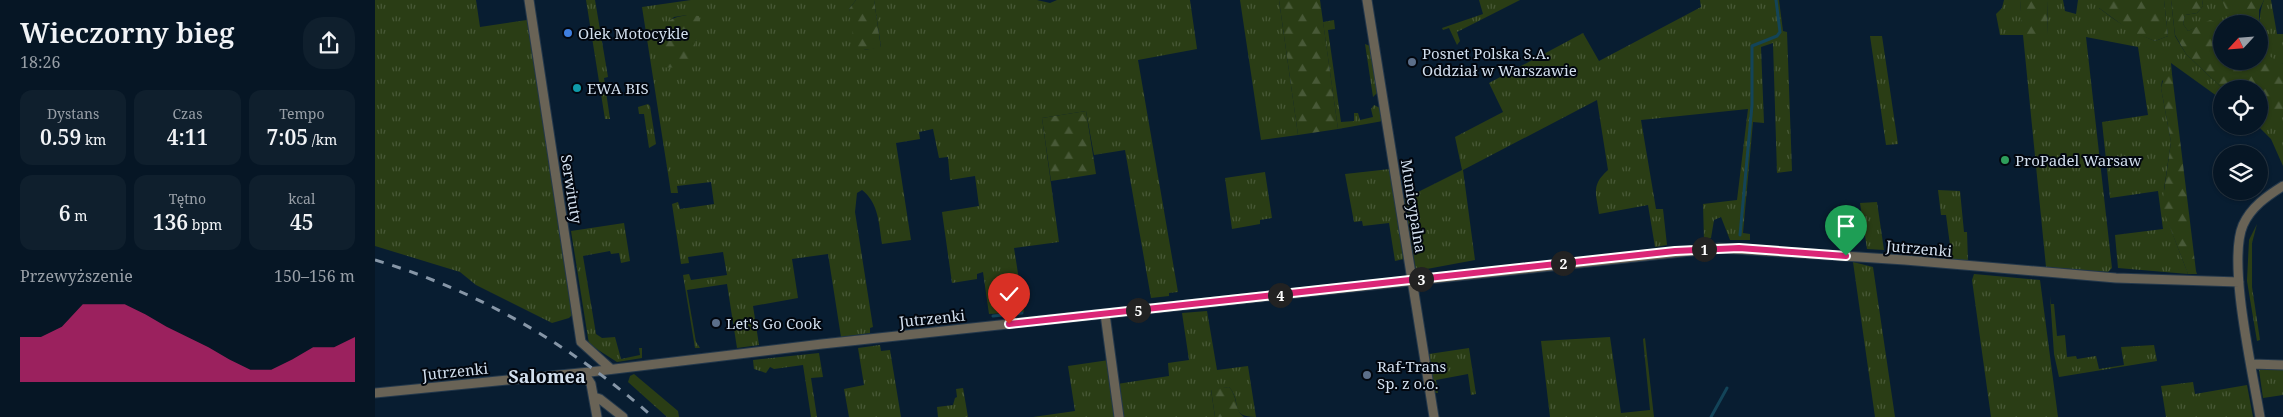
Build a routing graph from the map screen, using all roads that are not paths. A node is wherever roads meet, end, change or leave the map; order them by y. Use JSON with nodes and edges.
{"nodes":[{"id":1,"x":529,"y":0,"type":"edge"},
{"id":2,"x":1367,"y":0,"type":"edge"},
{"id":3,"x":2283,"y":186,"type":"edge"},
{"id":4,"x":1412,"y":280,"type":"junction"},
{"id":5,"x":2239,"y":282,"type":"junction"},
{"id":6,"x":1105,"y":314,"type":"junction"},
{"id":7,"x":2252,"y":364,"type":"junction"},
{"id":8,"x":2283,"y":365,"type":"edge"},
{"id":9,"x":611,"y":369,"type":"junction"},
{"id":10,"x":584,"y":372,"type":"junction"},
{"id":11,"x":375,"y":393,"type":"edge"},
{"id":12,"x":594,"y":397,"type":"junction"},
{"id":13,"x":597,"y":417,"type":"edge"},
{"id":14,"x":623,"y":417,"type":"edge"},
{"id":15,"x":1119,"y":417,"type":"edge"},
{"id":16,"x":1434,"y":417,"type":"edge"},
{"id":17,"x":2260,"y":417,"type":"edge"}],
"edges":[{"from":1,"to":9,"type":"street","name":"Serwituty"},
{"from":2,"to":4,"type":"street","name":"Municypalna"},
{"from":3,"to":5,"type":"street"},
{"from":4,"to":5,"type":"street","name":"Jutrzenki"},
{"from":4,"to":6,"type":"street","name":"Jutrzenki"},
{"from":4,"to":16,"type":"street","name":"Municypalna"},
{"from":5,"to":7,"type":"street"},
{"from":6,"to":9,"type":"street","name":"Jutrzenki"},
{"from":6,"to":15,"type":"street"},
{"from":7,"to":8,"type":"street"},
{"from":7,"to":17,"type":"street"},
{"from":9,"to":10,"type":"street","name":"Jutrzenki"},
{"from":10,"to":11,"type":"street","name":"Jutrzenki"},
{"from":10,"to":12,"type":"street"},
{"from":12,"to":13,"type":"street"},
{"from":12,"to":14,"type":"street"}]}
